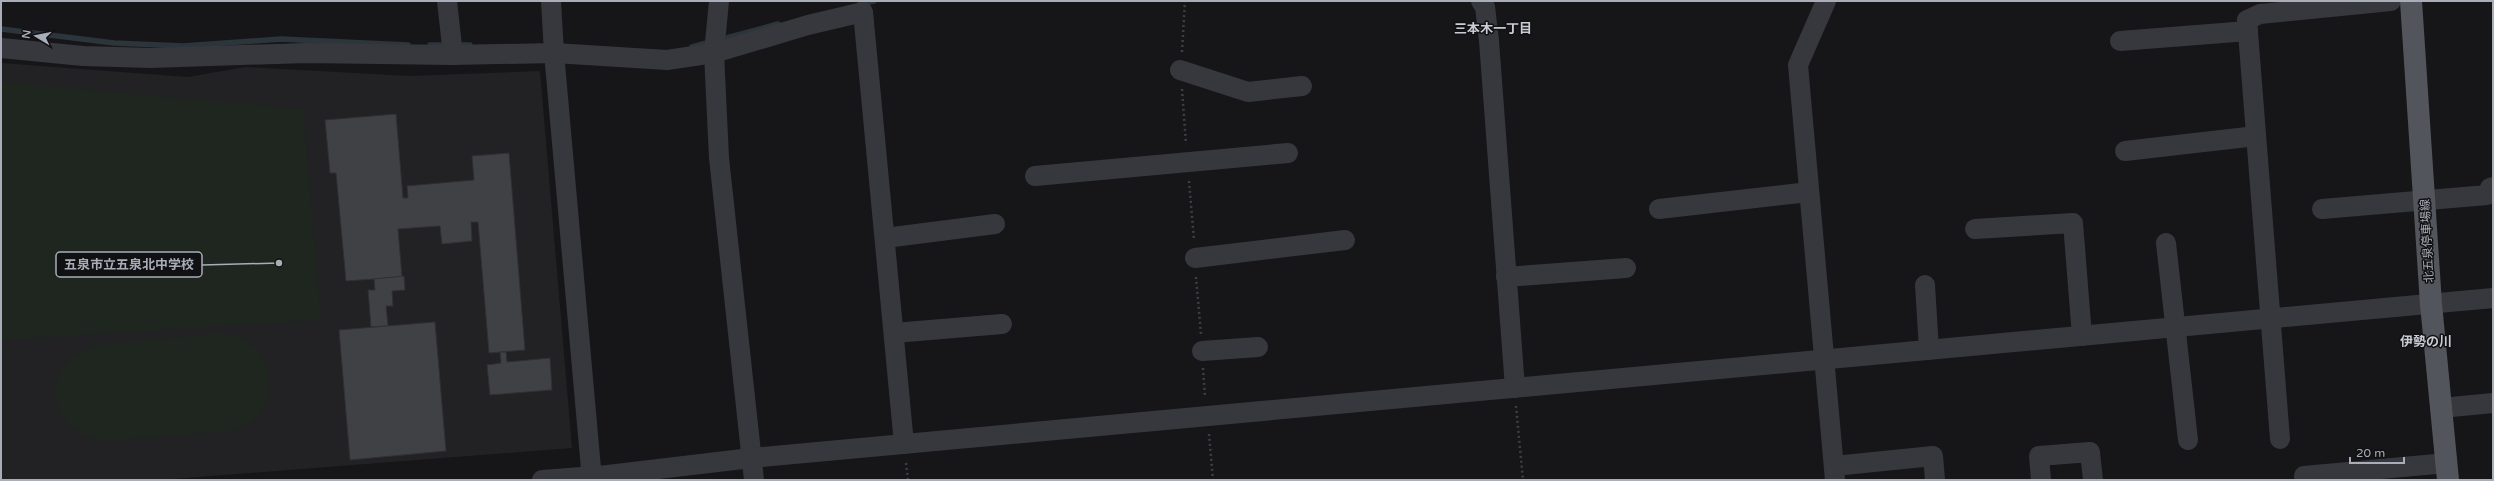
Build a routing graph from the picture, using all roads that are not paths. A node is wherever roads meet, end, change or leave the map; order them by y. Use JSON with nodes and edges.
{"nodes":[{"id":1,"x":447,"y":1,"type":"edge"},
{"id":2,"x":551,"y":1,"type":"edge"},
{"id":3,"x":719,"y":1,"type":"edge"},
{"id":4,"x":1481,"y":1,"type":"edge"},
{"id":5,"x":1826,"y":1,"type":"edge"},
{"id":6,"x":2391,"y":1,"type":"edge"},
{"id":7,"x":2412,"y":1,"type":"edge"},
{"id":8,"x":2248,"y":31,"type":"junction"},
{"id":9,"x":2120,"y":41,"type":"dead end"},
{"id":10,"x":1,"y":48,"type":"edge"},
{"id":11,"x":554,"y":53,"type":"junction"},
{"id":12,"x":714,"y":53,"type":"junction"},
{"id":13,"x":453,"y":55,"type":"junction"},
{"id":14,"x":1180,"y":70,"type":"road end"},
{"id":15,"x":1302,"y":86,"type":"dead end"},
{"id":16,"x":2256,"y":136,"type":"junction"},
{"id":17,"x":2125,"y":151,"type":"dead end"},
{"id":18,"x":1288,"y":153,"type":"dead end"},
{"id":19,"x":1036,"y":176,"type":"dead end"},
{"id":20,"x":2493,"y":187,"type":"edge"},
{"id":21,"x":1809,"y":192,"type":"junction"},
{"id":22,"x":2425,"y":199,"type":"junction"},
{"id":23,"x":1659,"y":209,"type":"dead end"},
{"id":24,"x":2322,"y":209,"type":"dead end"},
{"id":25,"x":996,"y":224,"type":"dead end"},
{"id":26,"x":1975,"y":229,"type":"dead end"},
{"id":27,"x":885,"y":238,"type":"junction"},
{"id":28,"x":1345,"y":240,"type":"dead end"},
{"id":29,"x":2166,"y":243,"type":"dead end"},
{"id":30,"x":1195,"y":258,"type":"road end"},
{"id":31,"x":1626,"y":268,"type":"dead end"},
{"id":32,"x":1506,"y":277,"type":"junction"},
{"id":33,"x":1925,"y":285,"type":"dead end"},
{"id":34,"x":2493,"y":298,"type":"edge"},
{"id":35,"x":2431,"y":304,"type":"junction"},
{"id":36,"x":2272,"y":318,"type":"junction"},
{"id":37,"x":1002,"y":324,"type":"dead end"},
{"id":38,"x":2176,"y":327,"type":"junction"},
{"id":39,"x":894,"y":333,"type":"junction"},
{"id":40,"x":2082,"y":336,"type":"junction"},
{"id":41,"x":1258,"y":347,"type":"dead end"},
{"id":42,"x":1929,"y":350,"type":"junction"},
{"id":43,"x":1202,"y":351,"type":"road end"},
{"id":44,"x":1825,"y":360,"type":"junction"},
{"id":45,"x":1514,"y":388,"type":"junction"},
{"id":46,"x":2493,"y":403,"type":"edge"},
{"id":47,"x":2442,"y":408,"type":"junction"},
{"id":48,"x":2280,"y":439,"type":"dead end"},
{"id":49,"x":2188,"y":440,"type":"dead end"},
{"id":50,"x":904,"y":444,"type":"junction"},
{"id":51,"x":751,"y":458,"type":"junction"},
{"id":52,"x":2448,"y":472,"type":"edge"},
{"id":53,"x":1834,"y":473,"type":"edge"},
{"id":54,"x":2304,"y":476,"type":"dead end"},
{"id":55,"x":591,"y":478,"type":"edge"},
{"id":56,"x":542,"y":480,"type":"edge"},
{"id":57,"x":754,"y":480,"type":"edge"},
{"id":58,"x":1935,"y":480,"type":"edge"},
{"id":59,"x":2041,"y":480,"type":"edge"},
{"id":60,"x":2093,"y":480,"type":"edge"}],
"edges":[{"from":1,"to":13,"type":"street"},
{"from":2,"to":11,"type":"street"},
{"from":3,"to":12,"type":"street"},
{"from":4,"to":32,"type":"street"},
{"from":5,"to":21,"type":"street"},
{"from":6,"to":8,"type":"street"},
{"from":7,"to":22,"type":"main road","name":"北五泉停車場線"},
{"from":8,"to":9,"type":"street"},
{"from":8,"to":16,"type":"street"},
{"from":10,"to":13,"type":"street"},
{"from":11,"to":12,"type":"street"},
{"from":11,"to":13,"type":"street"},
{"from":11,"to":55,"type":"street"},
{"from":12,"to":27,"type":"street"},
{"from":12,"to":51,"type":"street"},
{"from":14,"to":15,"type":"street"},
{"from":16,"to":17,"type":"street"},
{"from":16,"to":36,"type":"street"},
{"from":18,"to":19,"type":"street"},
{"from":20,"to":22,"type":"street"},
{"from":21,"to":23,"type":"street"},
{"from":21,"to":44,"type":"street"},
{"from":22,"to":24,"type":"street"},
{"from":22,"to":35,"type":"main road","name":"北五泉停車場線"},
{"from":25,"to":27,"type":"street"},
{"from":26,"to":40,"type":"street"},
{"from":27,"to":39,"type":"street"},
{"from":28,"to":30,"type":"street"},
{"from":29,"to":38,"type":"street"},
{"from":31,"to":32,"type":"street"},
{"from":32,"to":45,"type":"street"},
{"from":33,"to":42,"type":"street"},
{"from":34,"to":35,"type":"street"},
{"from":35,"to":36,"type":"street"},
{"from":35,"to":47,"type":"main road","name":"北五泉停車場線"},
{"from":36,"to":38,"type":"street"},
{"from":36,"to":48,"type":"street"},
{"from":37,"to":39,"type":"street"},
{"from":38,"to":40,"type":"street"},
{"from":38,"to":49,"type":"street"},
{"from":39,"to":50,"type":"street"},
{"from":40,"to":42,"type":"street"},
{"from":41,"to":43,"type":"street"},
{"from":42,"to":44,"type":"street"},
{"from":44,"to":45,"type":"street"},
{"from":44,"to":53,"type":"street"},
{"from":45,"to":50,"type":"street"},
{"from":46,"to":47,"type":"street"},
{"from":47,"to":52,"type":"main road","name":"北五泉停車場線"},
{"from":50,"to":51,"type":"street"},
{"from":51,"to":55,"type":"street"},
{"from":51,"to":57,"type":"street"},
{"from":52,"to":54,"type":"street"},
{"from":53,"to":58,"type":"street"},
{"from":55,"to":56,"type":"street"},
{"from":59,"to":60,"type":"street"}]}
